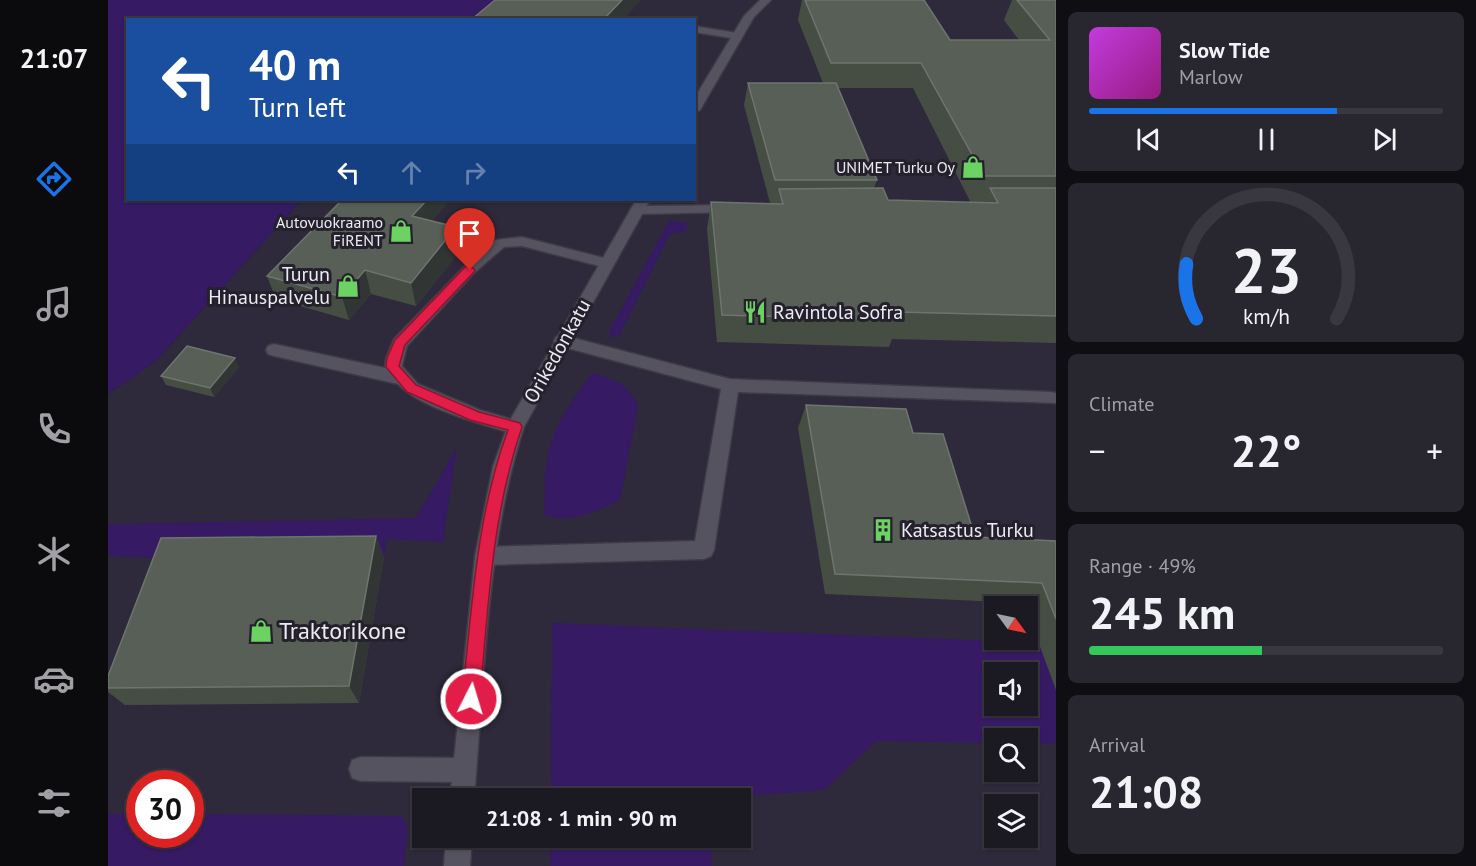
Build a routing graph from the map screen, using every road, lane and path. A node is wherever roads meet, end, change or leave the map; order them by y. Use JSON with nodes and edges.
{"nodes":[{"id":1,"x":766,"y":0,"type":"edge"},
{"id":2,"x":696,"y":29,"type":"edge"},
{"id":3,"x":737,"y":36,"type":"junction"},
{"id":4,"x":696,"y":107,"type":"edge"},
{"id":5,"x":640,"y":205,"type":"edge"},
{"id":6,"x":747,"y":210,"type":"edge"},
{"id":7,"x":607,"y":263,"type":"junction"},
{"id":8,"x":562,"y":341,"type":"junction"},
{"id":9,"x":274,"y":350,"type":"dead end"},
{"id":10,"x":401,"y":378,"type":"junction"},
{"id":11,"x":730,"y":385,"type":"junction"},
{"id":12,"x":1051,"y":398,"type":"dead end"},
{"id":13,"x":515,"y":427,"type":"junction"},
{"id":14,"x":485,"y":556,"type":"junction"},
{"id":15,"x":361,"y":769,"type":"dead end"},
{"id":16,"x":464,"y":770,"type":"junction"},
{"id":17,"x":463,"y":788,"type":"edge"},
{"id":18,"x":459,"y":848,"type":"edge"},
{"id":19,"x":458,"y":866,"type":"edge"}],
"edges":[{"from":1,"to":3,"type":"street"},
{"from":2,"to":3,"type":"street"},
{"from":3,"to":4,"type":"street"},
{"from":5,"to":6,"type":"street"},
{"from":5,"to":7,"type":"street","name":"Orikedonkatu"},
{"from":7,"to":8,"type":"street","name":"Orikedonkatu"},
{"from":7,"to":10,"type":"street"},
{"from":8,"to":11,"type":"street"},
{"from":8,"to":13,"type":"street","name":"Orikedonkatu"},
{"from":9,"to":10,"type":"street"},
{"from":10,"to":13,"type":"street"},
{"from":11,"to":12,"type":"street"},
{"from":11,"to":14,"type":"street"},
{"from":13,"to":14,"type":"street","name":"Orikedonkatu"},
{"from":14,"to":16,"type":"street","name":"Orikedonkatu"},
{"from":15,"to":16,"type":"street"},
{"from":16,"to":17,"type":"street","name":"Orikedonkatu"},
{"from":18,"to":19,"type":"street"}]}
